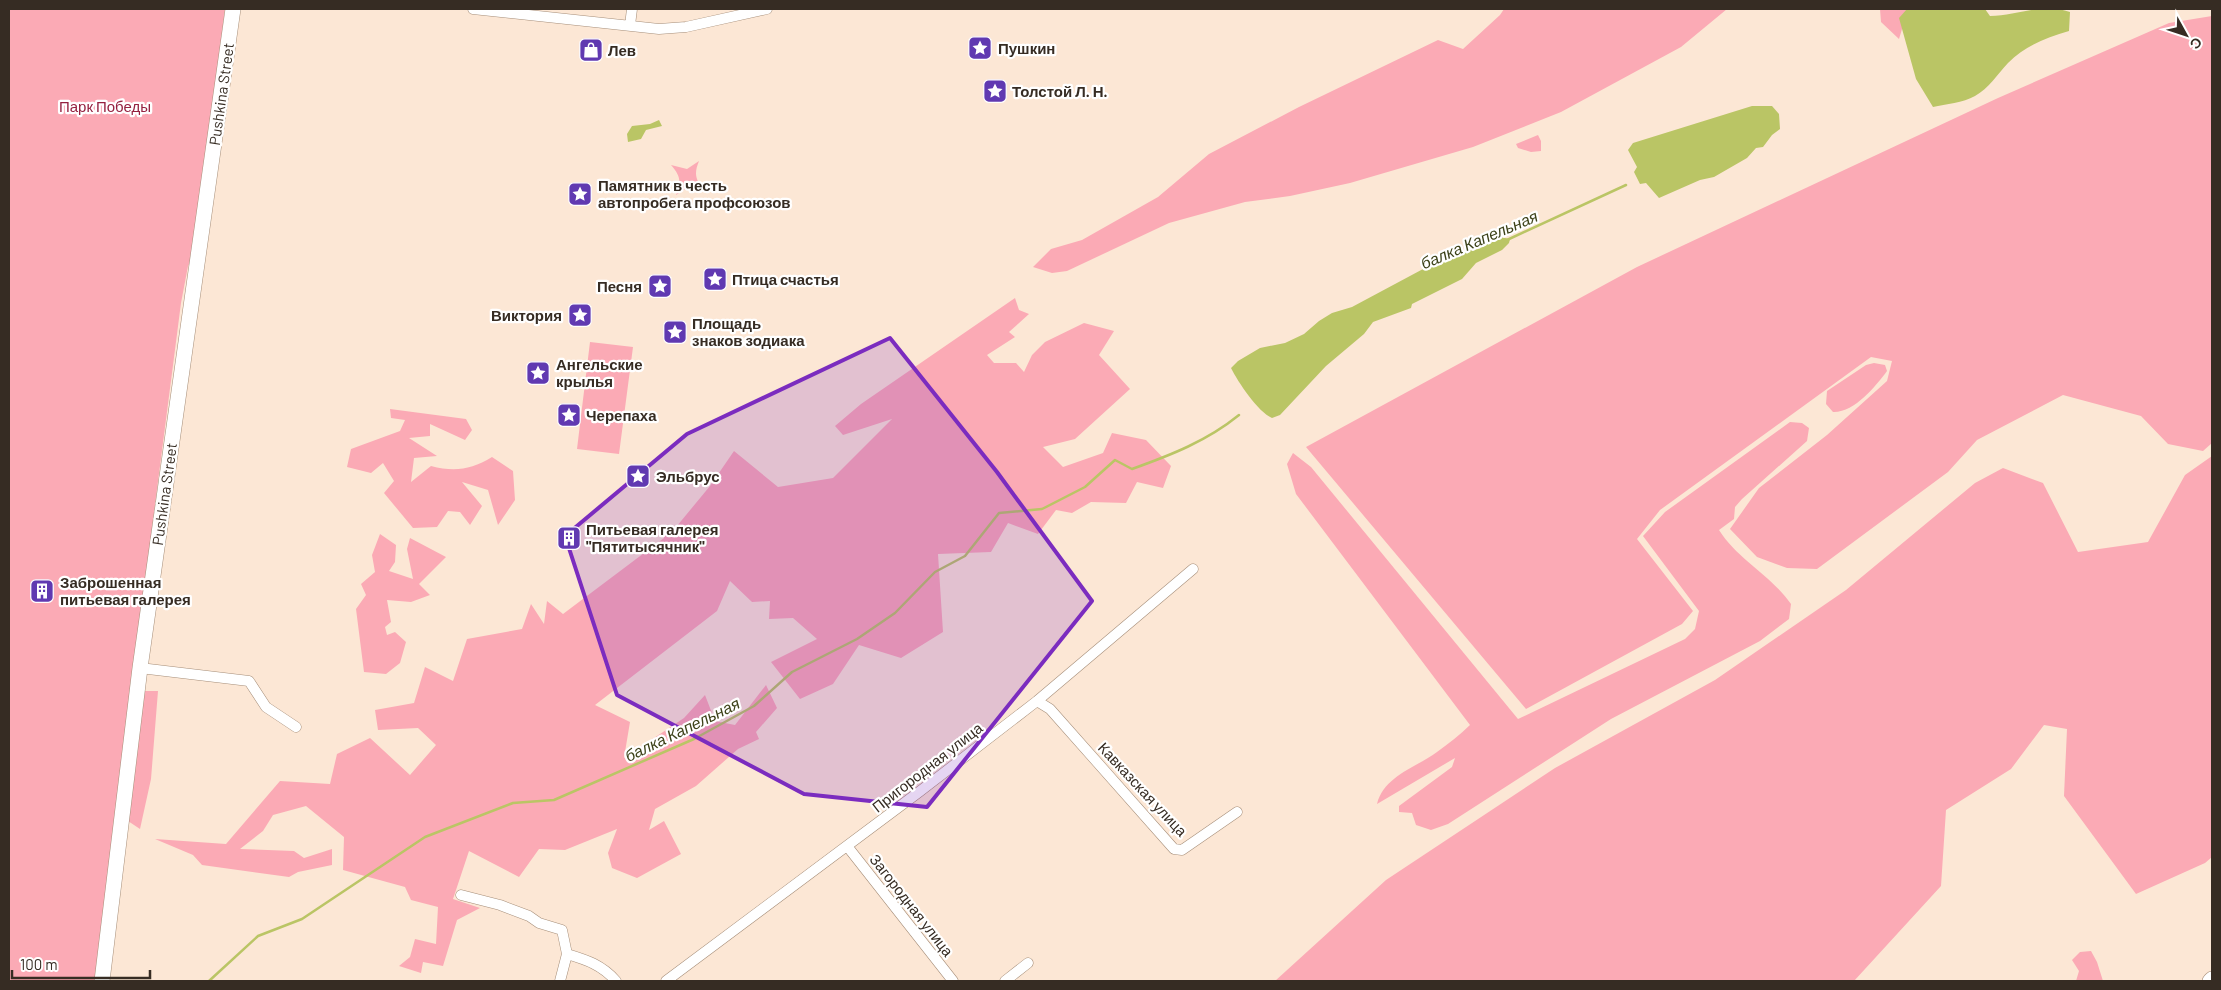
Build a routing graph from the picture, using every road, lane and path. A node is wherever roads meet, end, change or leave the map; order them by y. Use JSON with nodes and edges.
{"nodes":[{"id":1,"x":233,"y":9,"type":"edge"},
{"id":2,"x":473,"y":9,"type":"edge"},
{"id":3,"x":632,"y":9,"type":"edge"},
{"id":4,"x":767,"y":9,"type":"edge"},
{"id":5,"x":630,"y":25,"type":"junction"},
{"id":6,"x":1193,"y":569,"type":"dead end"},
{"id":7,"x":140,"y":668,"type":"junction"},
{"id":8,"x":1037,"y":701,"type":"junction"},
{"id":9,"x":296,"y":727,"type":"dead end"},
{"id":10,"x":1237,"y":812,"type":"dead end"},
{"id":11,"x":847,"y":846,"type":"junction"},
{"id":12,"x":462,"y":895,"type":"dead end"},
{"id":13,"x":567,"y":954,"type":"junction"},
{"id":14,"x":1028,"y":963,"type":"dead end"},
{"id":15,"x":670,"y":980,"type":"edge"},
{"id":16,"x":102,"y":981,"type":"edge"},
{"id":17,"x":560,"y":981,"type":"edge"},
{"id":18,"x":616,"y":981,"type":"edge"},
{"id":19,"x":954,"y":981,"type":"edge"},
{"id":20,"x":1005,"y":981,"type":"edge"}],
"edges":[{"from":1,"to":7,"type":"street","name":"Pushkina Street"},
{"from":2,"to":5,"type":"street"},
{"from":3,"to":5,"type":"street"},
{"from":4,"to":5,"type":"street"},
{"from":6,"to":8,"type":"street","name":"Пригородная улица"},
{"from":7,"to":9,"type":"street"},
{"from":7,"to":16,"type":"street","name":"Pushkina Street"},
{"from":8,"to":10,"type":"street","name":"Кавказская улица"},
{"from":8,"to":11,"type":"street","name":"Пригородная улица"},
{"from":11,"to":15,"type":"street","name":"Пригородная улица"},
{"from":11,"to":19,"type":"street","name":"Загородная улица"},
{"from":12,"to":13,"type":"street"},
{"from":13,"to":17,"type":"street"},
{"from":13,"to":18,"type":"street"},
{"from":14,"to":20,"type":"street"}]}
